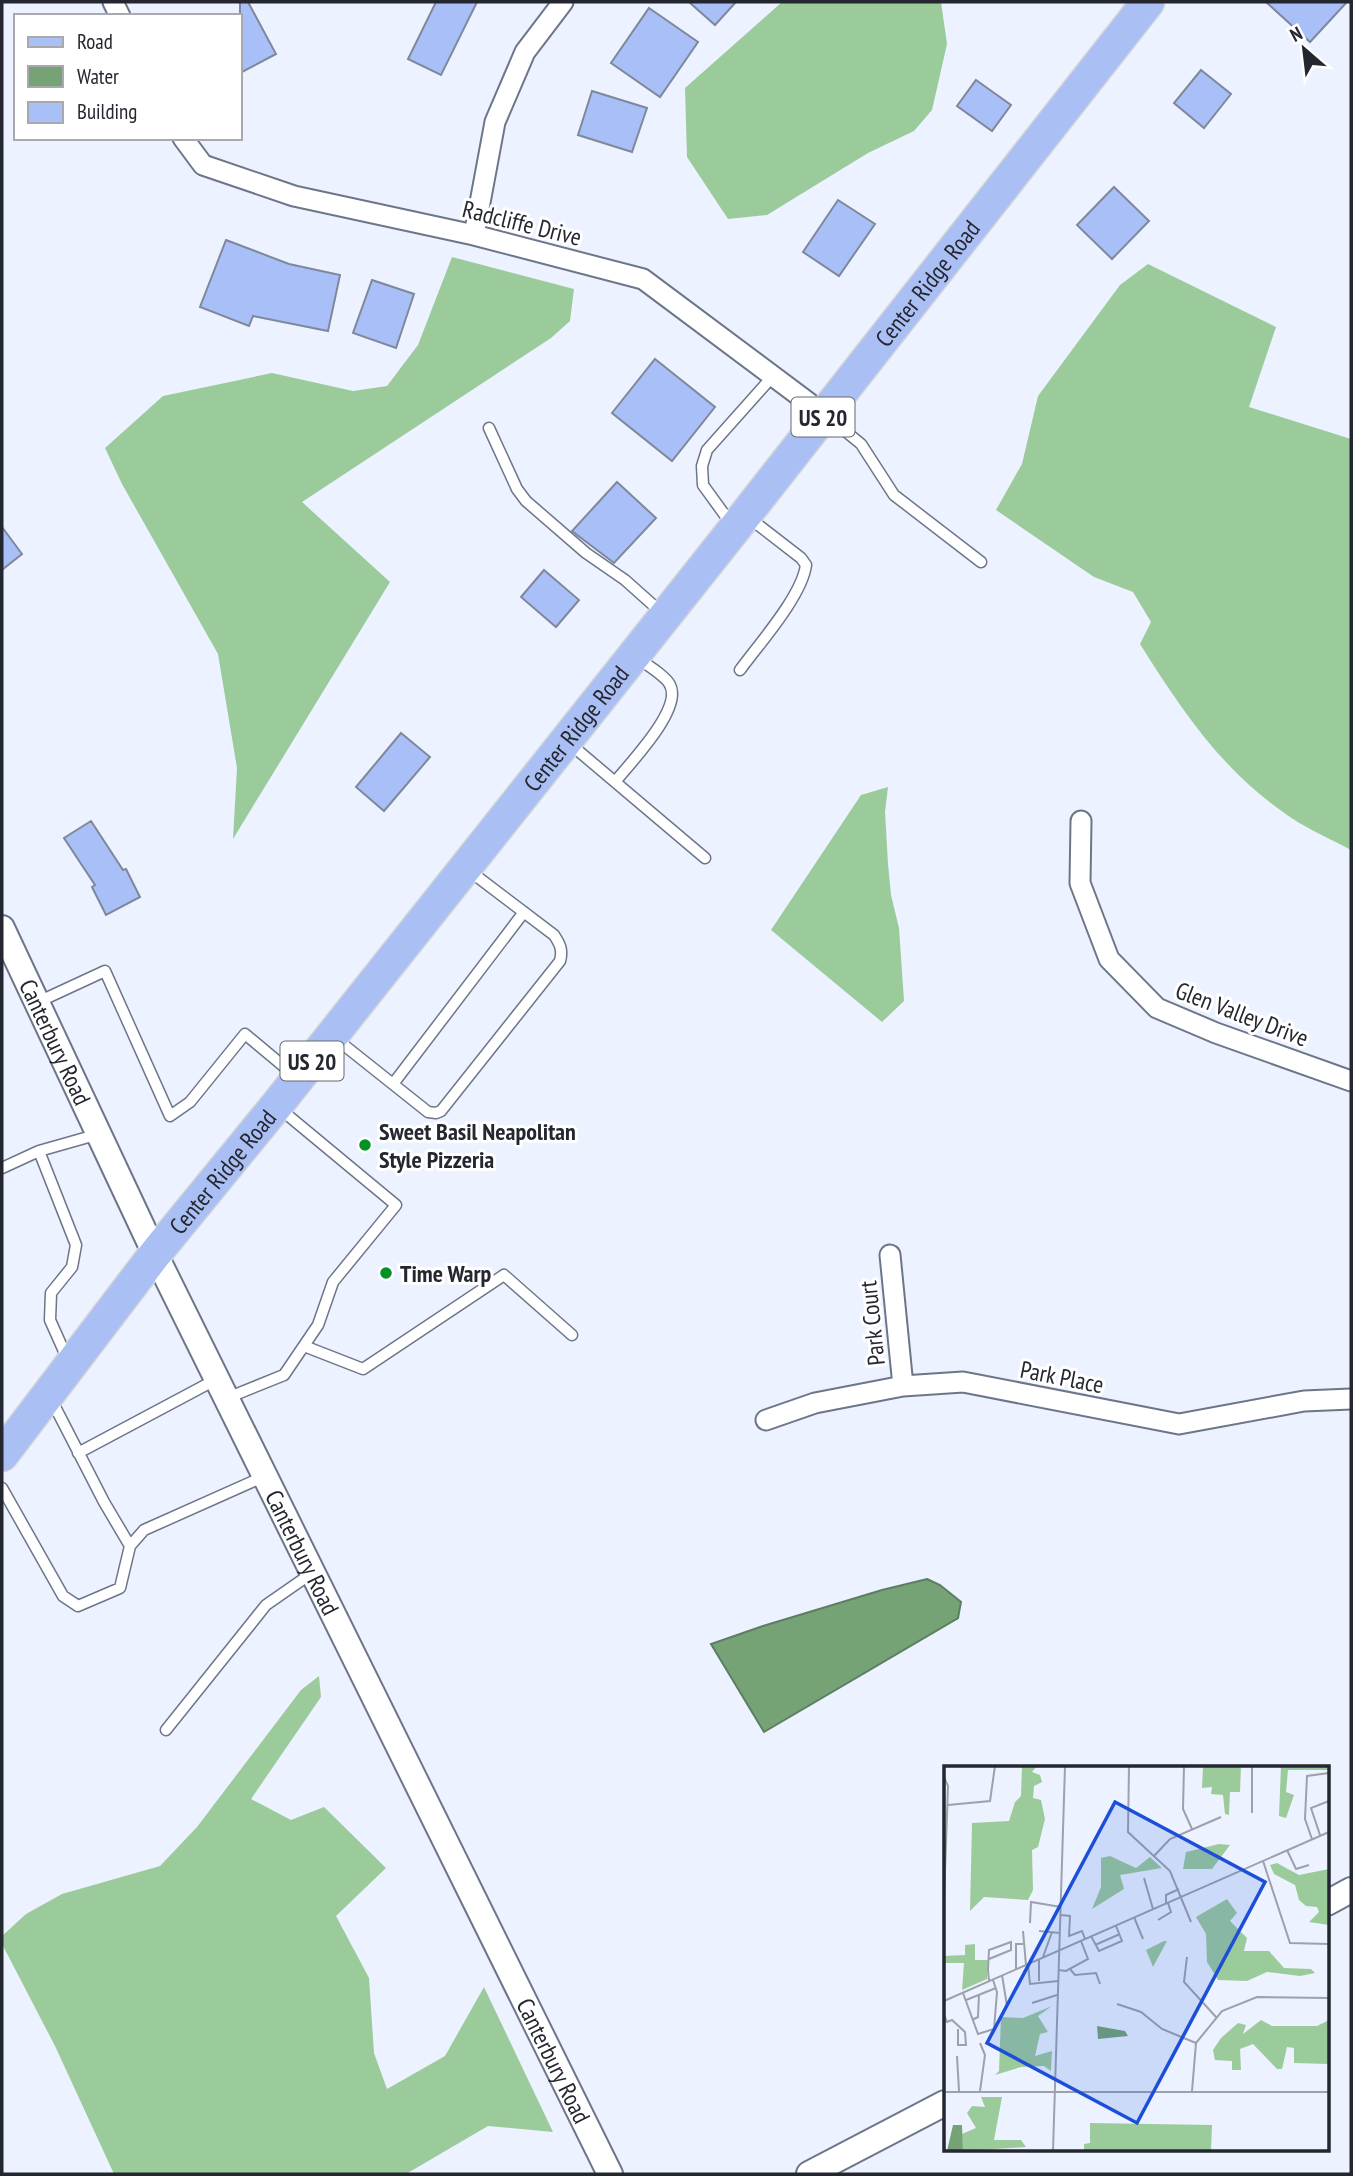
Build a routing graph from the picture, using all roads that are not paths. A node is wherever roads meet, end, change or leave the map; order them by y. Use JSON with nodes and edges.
{"nodes":[{"id":1,"x":563,"y":2,"type":"edge"},
{"id":2,"x":1148,"y":2,"type":"edge"},
{"id":3,"x":184,"y":140,"type":"edge"},
{"id":4,"x":474,"y":235,"type":"junction"},
{"id":5,"x":773,"y":376,"type":"junction"},
{"id":6,"x":825,"y":415,"type":"junction"},
{"id":7,"x":489,"y":428,"type":"dead end"},
{"id":8,"x":740,"y":522,"type":"junction"},
{"id":9,"x":981,"y":562,"type":"dead end"},
{"id":10,"x":665,"y":616,"type":"junction"},
{"id":11,"x":634,"y":655,"type":"junction"},
{"id":12,"x":740,"y":670,"type":"dead end"},
{"id":13,"x":566,"y":741,"type":"junction"},
{"id":14,"x":615,"y":782,"type":"junction"},
{"id":15,"x":1081,"y":821,"type":"dead end"},
{"id":16,"x":705,"y":858,"type":"dead end"},
{"id":17,"x":466,"y":868,"type":"junction"},
{"id":18,"x":524,"y":912,"type":"junction"},
{"id":19,"x":4,"y":936,"type":"edge"},
{"id":20,"x":37,"y":1003,"type":"junction"},
{"id":21,"x":332,"y":1036,"type":"junction"},
{"id":22,"x":298,"y":1078,"type":"junction"},
{"id":23,"x":1351,"y":1081,"type":"edge"},
{"id":24,"x":393,"y":1084,"type":"junction"},
{"id":25,"x":276,"y":1106,"type":"junction"},
{"id":26,"x":99,"y":1134,"type":"junction"},
{"id":27,"x":39,"y":1151,"type":"junction"},
{"id":28,"x":2,"y":1168,"type":"edge"},
{"id":29,"x":155,"y":1254,"type":"junction"},
{"id":30,"x":890,"y":1255,"type":"dead end"},
{"id":31,"x":572,"y":1335,"type":"dead end"},
{"id":32,"x":304,"y":1346,"type":"junction"},
{"id":33,"x":71,"y":1365,"type":"junction"},
{"id":34,"x":903,"y":1386,"type":"junction"},
{"id":35,"x":222,"y":1388,"type":"junction"},
{"id":36,"x":48,"y":1394,"type":"junction"},
{"id":37,"x":1351,"y":1399,"type":"edge"},
{"id":38,"x":766,"y":1420,"type":"dead end"},
{"id":39,"x":78,"y":1453,"type":"junction"},
{"id":40,"x":2,"y":1455,"type":"edge"},
{"id":41,"x":265,"y":1476,"type":"junction"},
{"id":42,"x":2,"y":1488,"type":"edge"},
{"id":43,"x":130,"y":1546,"type":"junction"},
{"id":44,"x":313,"y":1573,"type":"junction"},
{"id":45,"x":166,"y":1730,"type":"dead end"},
{"id":46,"x":1351,"y":1890,"type":"edge"},
{"id":47,"x":1328,"y":1902,"type":"edge"},
{"id":48,"x":944,"y":2104,"type":"edge"},
{"id":49,"x":610,"y":2174,"type":"edge"},
{"id":50,"x":809,"y":2174,"type":"edge"}],
"edges":[{"from":1,"to":4,"type":"street"},
{"from":2,"to":6,"type":"main road","name":"Center Ridge Road","number":"US 20"},
{"from":3,"to":4,"type":"street","name":"Radcliffe Drive"},
{"from":4,"to":5,"type":"street","name":"Radcliffe Drive"},
{"from":5,"to":6,"type":"street","name":"Radcliffe Drive"},
{"from":5,"to":8,"type":"lane"},
{"from":6,"to":8,"type":"main road","name":"Center Ridge Road","number":"US 20"},
{"from":6,"to":9,"type":"lane"},
{"from":7,"to":10,"type":"lane"},
{"from":8,"to":10,"type":"main road","name":"Center Ridge Road","number":"US 20"},
{"from":8,"to":12,"type":"lane"},
{"from":10,"to":11,"type":"main road","name":"Center Ridge Road","number":"US 20"},
{"from":11,"to":13,"type":"main road","name":"Center Ridge Road","number":"US 20"},
{"from":11,"to":14,"type":"lane"},
{"from":13,"to":14,"type":"lane"},
{"from":13,"to":17,"type":"main road","name":"Center Ridge Road","number":"US 20"},
{"from":14,"to":16,"type":"lane"},
{"from":15,"to":23,"type":"street","name":"Glen Valley Drive"},
{"from":17,"to":18,"type":"lane"},
{"from":17,"to":21,"type":"main road","name":"Center Ridge Road","number":"US 20"},
{"from":18,"to":24,"type":"lane"},
{"from":18,"to":24,"type":"lane"},
{"from":19,"to":20,"type":"street","name":"Canterbury Road"},
{"from":20,"to":22,"type":"lane"},
{"from":20,"to":26,"type":"street","name":"Canterbury Road"},
{"from":21,"to":22,"type":"main road","name":"Center Ridge Road","number":"US 20"},
{"from":21,"to":24,"type":"lane"},
{"from":22,"to":25,"type":"main road","name":"Center Ridge Road","number":"US 20"},
{"from":25,"to":29,"type":"main road","name":"Center Ridge Road","number":"US 20"},
{"from":25,"to":32,"type":"lane"},
{"from":26,"to":27,"type":"lane"},
{"from":26,"to":29,"type":"street","name":"Canterbury Road"},
{"from":27,"to":28,"type":"lane"},
{"from":27,"to":33,"type":"lane"},
{"from":29,"to":33,"type":"main road","name":"Center Ridge Road","number":"US 20"},
{"from":29,"to":35,"type":"street","name":"Canterbury Road"},
{"from":30,"to":34,"type":"street","name":"Park Court"},
{"from":31,"to":32,"type":"lane"},
{"from":32,"to":35,"type":"lane"},
{"from":33,"to":36,"type":"main road","name":"Center Ridge Road","number":"US 20"},
{"from":34,"to":37,"type":"street","name":"Park Place"},
{"from":34,"to":38,"type":"street","name":"Park Place"},
{"from":35,"to":39,"type":"lane"},
{"from":35,"to":41,"type":"street","name":"Canterbury Road"},
{"from":36,"to":39,"type":"lane"},
{"from":36,"to":40,"type":"main road","name":"Center Ridge Road","number":"US 20"},
{"from":39,"to":43,"type":"lane"},
{"from":41,"to":43,"type":"lane"},
{"from":41,"to":44,"type":"street","name":"Canterbury Road"},
{"from":42,"to":43,"type":"lane"},
{"from":44,"to":45,"type":"lane"},
{"from":44,"to":49,"type":"street","name":"Canterbury Road"},
{"from":46,"to":47,"type":"street"},
{"from":48,"to":50,"type":"street"}]}
